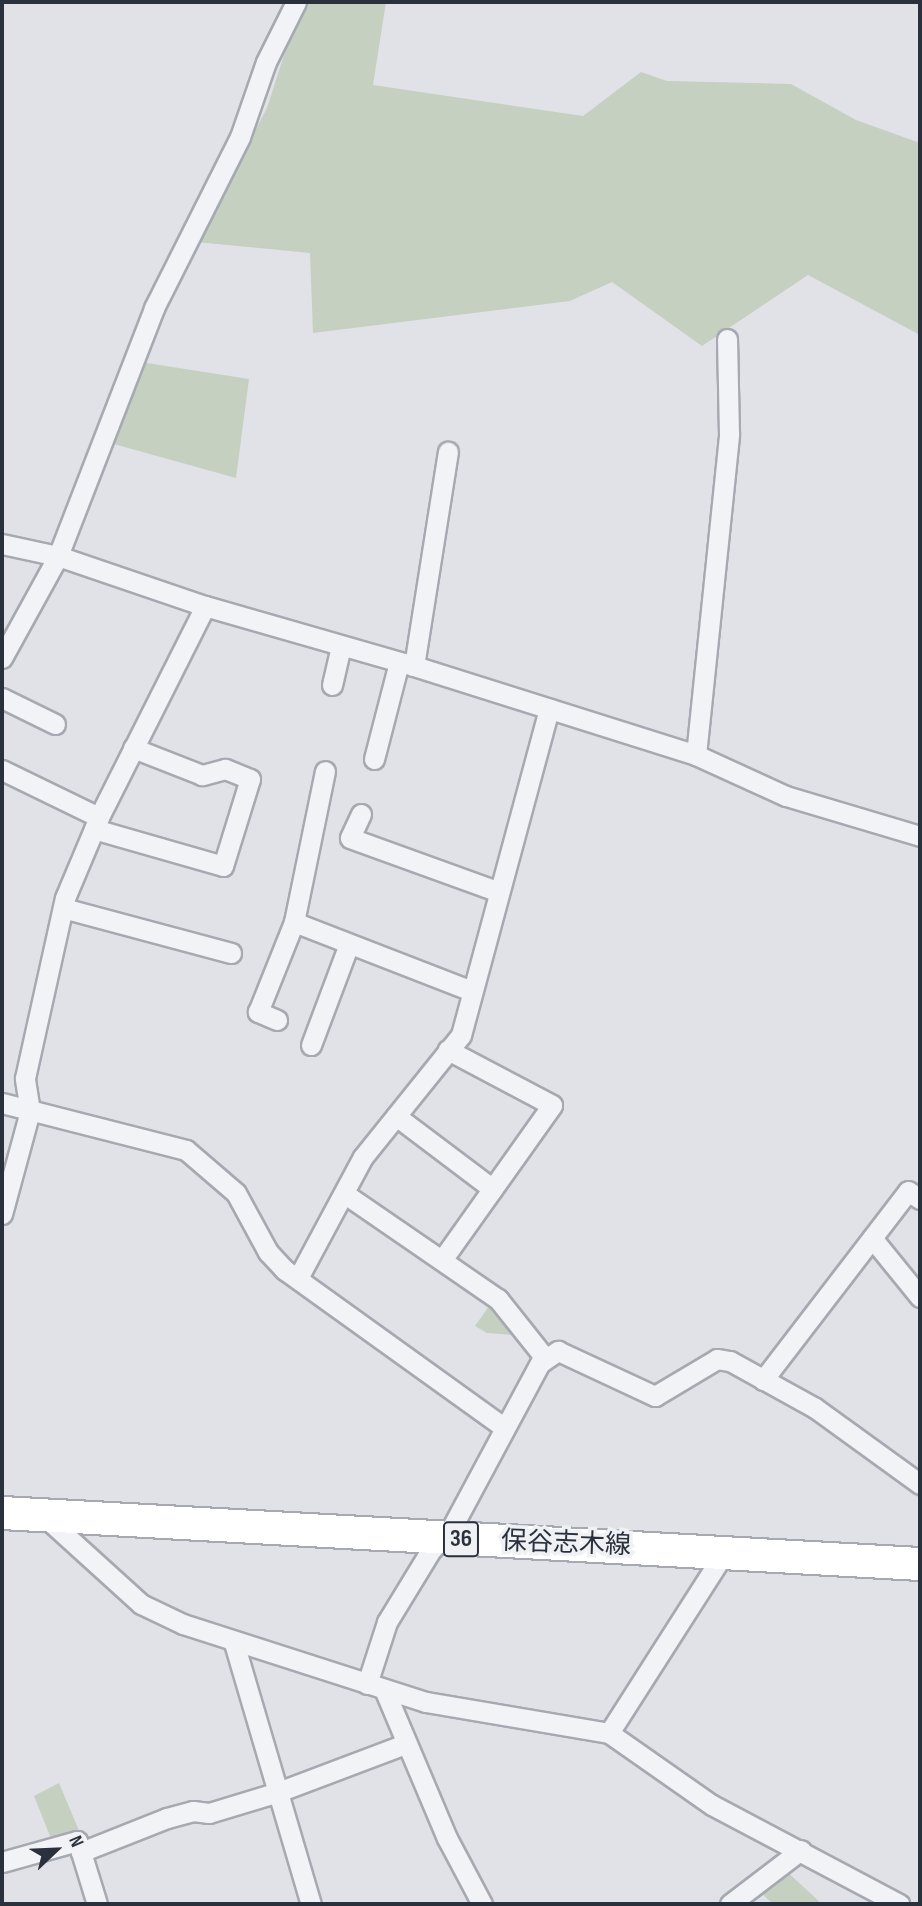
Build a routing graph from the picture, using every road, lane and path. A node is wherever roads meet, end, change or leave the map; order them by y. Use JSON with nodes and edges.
{"nodes":[{"id":1,"x":296,"y":2,"type":"edge"},
{"id":2,"x":727,"y":339,"type":"dead end"},
{"id":3,"x":448,"y":452,"type":"dead end"},
{"id":4,"x":2,"y":544,"type":"edge"},
{"id":5,"x":58,"y":556,"type":"junction"},
{"id":6,"x":205,"y":606,"type":"junction"},
{"id":7,"x":341,"y":646,"type":"junction"},
{"id":8,"x":2,"y":658,"type":"edge"},
{"id":9,"x":407,"y":664,"type":"junction"},
{"id":10,"x":331,"y":685,"type":"dead end"},
{"id":11,"x":2,"y":698,"type":"edge"},
{"id":12,"x":549,"y":709,"type":"junction"},
{"id":13,"x":55,"y":723,"type":"dead end"},
{"id":14,"x":133,"y":748,"type":"junction"},
{"id":15,"x":696,"y":755,"type":"junction"},
{"id":16,"x":374,"y":758,"type":"dead end"},
{"id":17,"x":2,"y":770,"type":"edge"},
{"id":18,"x":325,"y":771,"type":"dead end"},
{"id":19,"x":361,"y":814,"type":"dead end"},
{"id":20,"x":96,"y":823,"type":"junction"},
{"id":21,"x":920,"y":836,"type":"edge"},
{"id":22,"x":499,"y":892,"type":"junction"},
{"id":23,"x":62,"y":908,"type":"junction"},
{"id":24,"x":293,"y":922,"type":"junction"},
{"id":25,"x":349,"y":944,"type":"junction"},
{"id":26,"x":231,"y":953,"type":"dead end"},
{"id":27,"x":472,"y":991,"type":"junction"},
{"id":28,"x":277,"y":1020,"type":"dead end"},
{"id":29,"x":311,"y":1045,"type":"dead end"},
{"id":30,"x":448,"y":1050,"type":"junction"},
{"id":31,"x":2,"y":1102,"type":"edge"},
{"id":32,"x":30,"y":1111,"type":"junction"},
{"id":33,"x":396,"y":1116,"type":"junction"},
{"id":34,"x":493,"y":1189,"type":"junction"},
{"id":35,"x":345,"y":1194,"type":"junction"},
{"id":36,"x":920,"y":1199,"type":"edge"},
{"id":37,"x":2,"y":1214,"type":"edge"},
{"id":38,"x":872,"y":1238,"type":"junction"},
{"id":39,"x":442,"y":1260,"type":"junction"},
{"id":40,"x":299,"y":1278,"type":"junction"},
{"id":41,"x":920,"y":1297,"type":"edge"},
{"id":42,"x":545,"y":1358,"type":"junction"},
{"id":43,"x":764,"y":1380,"type":"junction"},
{"id":44,"x":502,"y":1426,"type":"junction"},
{"id":45,"x":920,"y":1484,"type":"edge"},
{"id":46,"x":2,"y":1513,"type":"edge"},
{"id":47,"x":44,"y":1516,"type":"junction"},
{"id":48,"x":442,"y":1538,"type":"junction"},
{"id":49,"x":724,"y":1553,"type":"junction"},
{"id":50,"x":920,"y":1564,"type":"edge"},
{"id":51,"x":234,"y":1643,"type":"junction"},
{"id":52,"x":376,"y":1687,"type":"junction"},
{"id":53,"x":610,"y":1733,"type":"junction"},
{"id":54,"x":405,"y":1744,"type":"junction"},
{"id":55,"x":278,"y":1792,"type":"junction"},
{"id":56,"x":801,"y":1850,"type":"junction"},
{"id":57,"x":81,"y":1852,"type":"junction"},
{"id":58,"x":2,"y":1862,"type":"edge"},
{"id":59,"x":91,"y":1903,"type":"edge"},
{"id":60,"x":312,"y":1904,"type":"edge"},
{"id":61,"x":482,"y":1904,"type":"edge"},
{"id":62,"x":730,"y":1904,"type":"edge"},
{"id":63,"x":899,"y":1904,"type":"edge"}],
"edges":[{"from":1,"to":5,"type":"street"},
{"from":2,"to":15,"type":"street"},
{"from":3,"to":9,"type":"street"},
{"from":4,"to":5,"type":"street"},
{"from":5,"to":6,"type":"street"},
{"from":5,"to":8,"type":"street"},
{"from":6,"to":7,"type":"street"},
{"from":6,"to":14,"type":"street"},
{"from":7,"to":9,"type":"street"},
{"from":7,"to":10,"type":"street"},
{"from":9,"to":12,"type":"street"},
{"from":9,"to":16,"type":"street"},
{"from":11,"to":13,"type":"street"},
{"from":12,"to":15,"type":"street"},
{"from":12,"to":22,"type":"street"},
{"from":14,"to":20,"type":"street"},
{"from":14,"to":20,"type":"street"},
{"from":15,"to":21,"type":"street"},
{"from":17,"to":20,"type":"street"},
{"from":18,"to":24,"type":"street"},
{"from":19,"to":22,"type":"street"},
{"from":20,"to":23,"type":"street"},
{"from":22,"to":27,"type":"street"},
{"from":23,"to":26,"type":"street"},
{"from":23,"to":32,"type":"street"},
{"from":24,"to":25,"type":"street"},
{"from":24,"to":28,"type":"street"},
{"from":25,"to":27,"type":"street"},
{"from":25,"to":29,"type":"street"},
{"from":27,"to":30,"type":"street"},
{"from":30,"to":33,"type":"street"},
{"from":30,"to":34,"type":"street"},
{"from":31,"to":32,"type":"street"},
{"from":32,"to":37,"type":"street"},
{"from":32,"to":40,"type":"street"},
{"from":33,"to":34,"type":"street"},
{"from":33,"to":35,"type":"street"},
{"from":34,"to":39,"type":"street"},
{"from":35,"to":39,"type":"street"},
{"from":35,"to":40,"type":"street"},
{"from":36,"to":38,"type":"street"},
{"from":38,"to":41,"type":"street"},
{"from":38,"to":43,"type":"street"},
{"from":39,"to":42,"type":"street"},
{"from":40,"to":44,"type":"street"},
{"from":42,"to":43,"type":"street"},
{"from":42,"to":44,"type":"street"},
{"from":43,"to":45,"type":"street"},
{"from":44,"to":48,"type":"street"},
{"from":46,"to":47,"type":"main road","name":"保谷志木線","number":"36"},
{"from":47,"to":48,"type":"main road","name":"保谷志木線","number":"36"},
{"from":47,"to":51,"type":"street"},
{"from":48,"to":49,"type":"main road","name":"保谷志木線","number":"36"},
{"from":48,"to":52,"type":"street"},
{"from":49,"to":50,"type":"main road","name":"保谷志木線","number":"36"},
{"from":49,"to":53,"type":"street"},
{"from":51,"to":52,"type":"street"},
{"from":51,"to":55,"type":"street"},
{"from":52,"to":53,"type":"street"},
{"from":52,"to":54,"type":"street"},
{"from":53,"to":56,"type":"street"},
{"from":54,"to":55,"type":"street"},
{"from":54,"to":61,"type":"street"},
{"from":55,"to":57,"type":"street"},
{"from":55,"to":60,"type":"street"},
{"from":56,"to":62,"type":"street"},
{"from":56,"to":63,"type":"street"},
{"from":57,"to":58,"type":"street"},
{"from":57,"to":59,"type":"street"}]}
